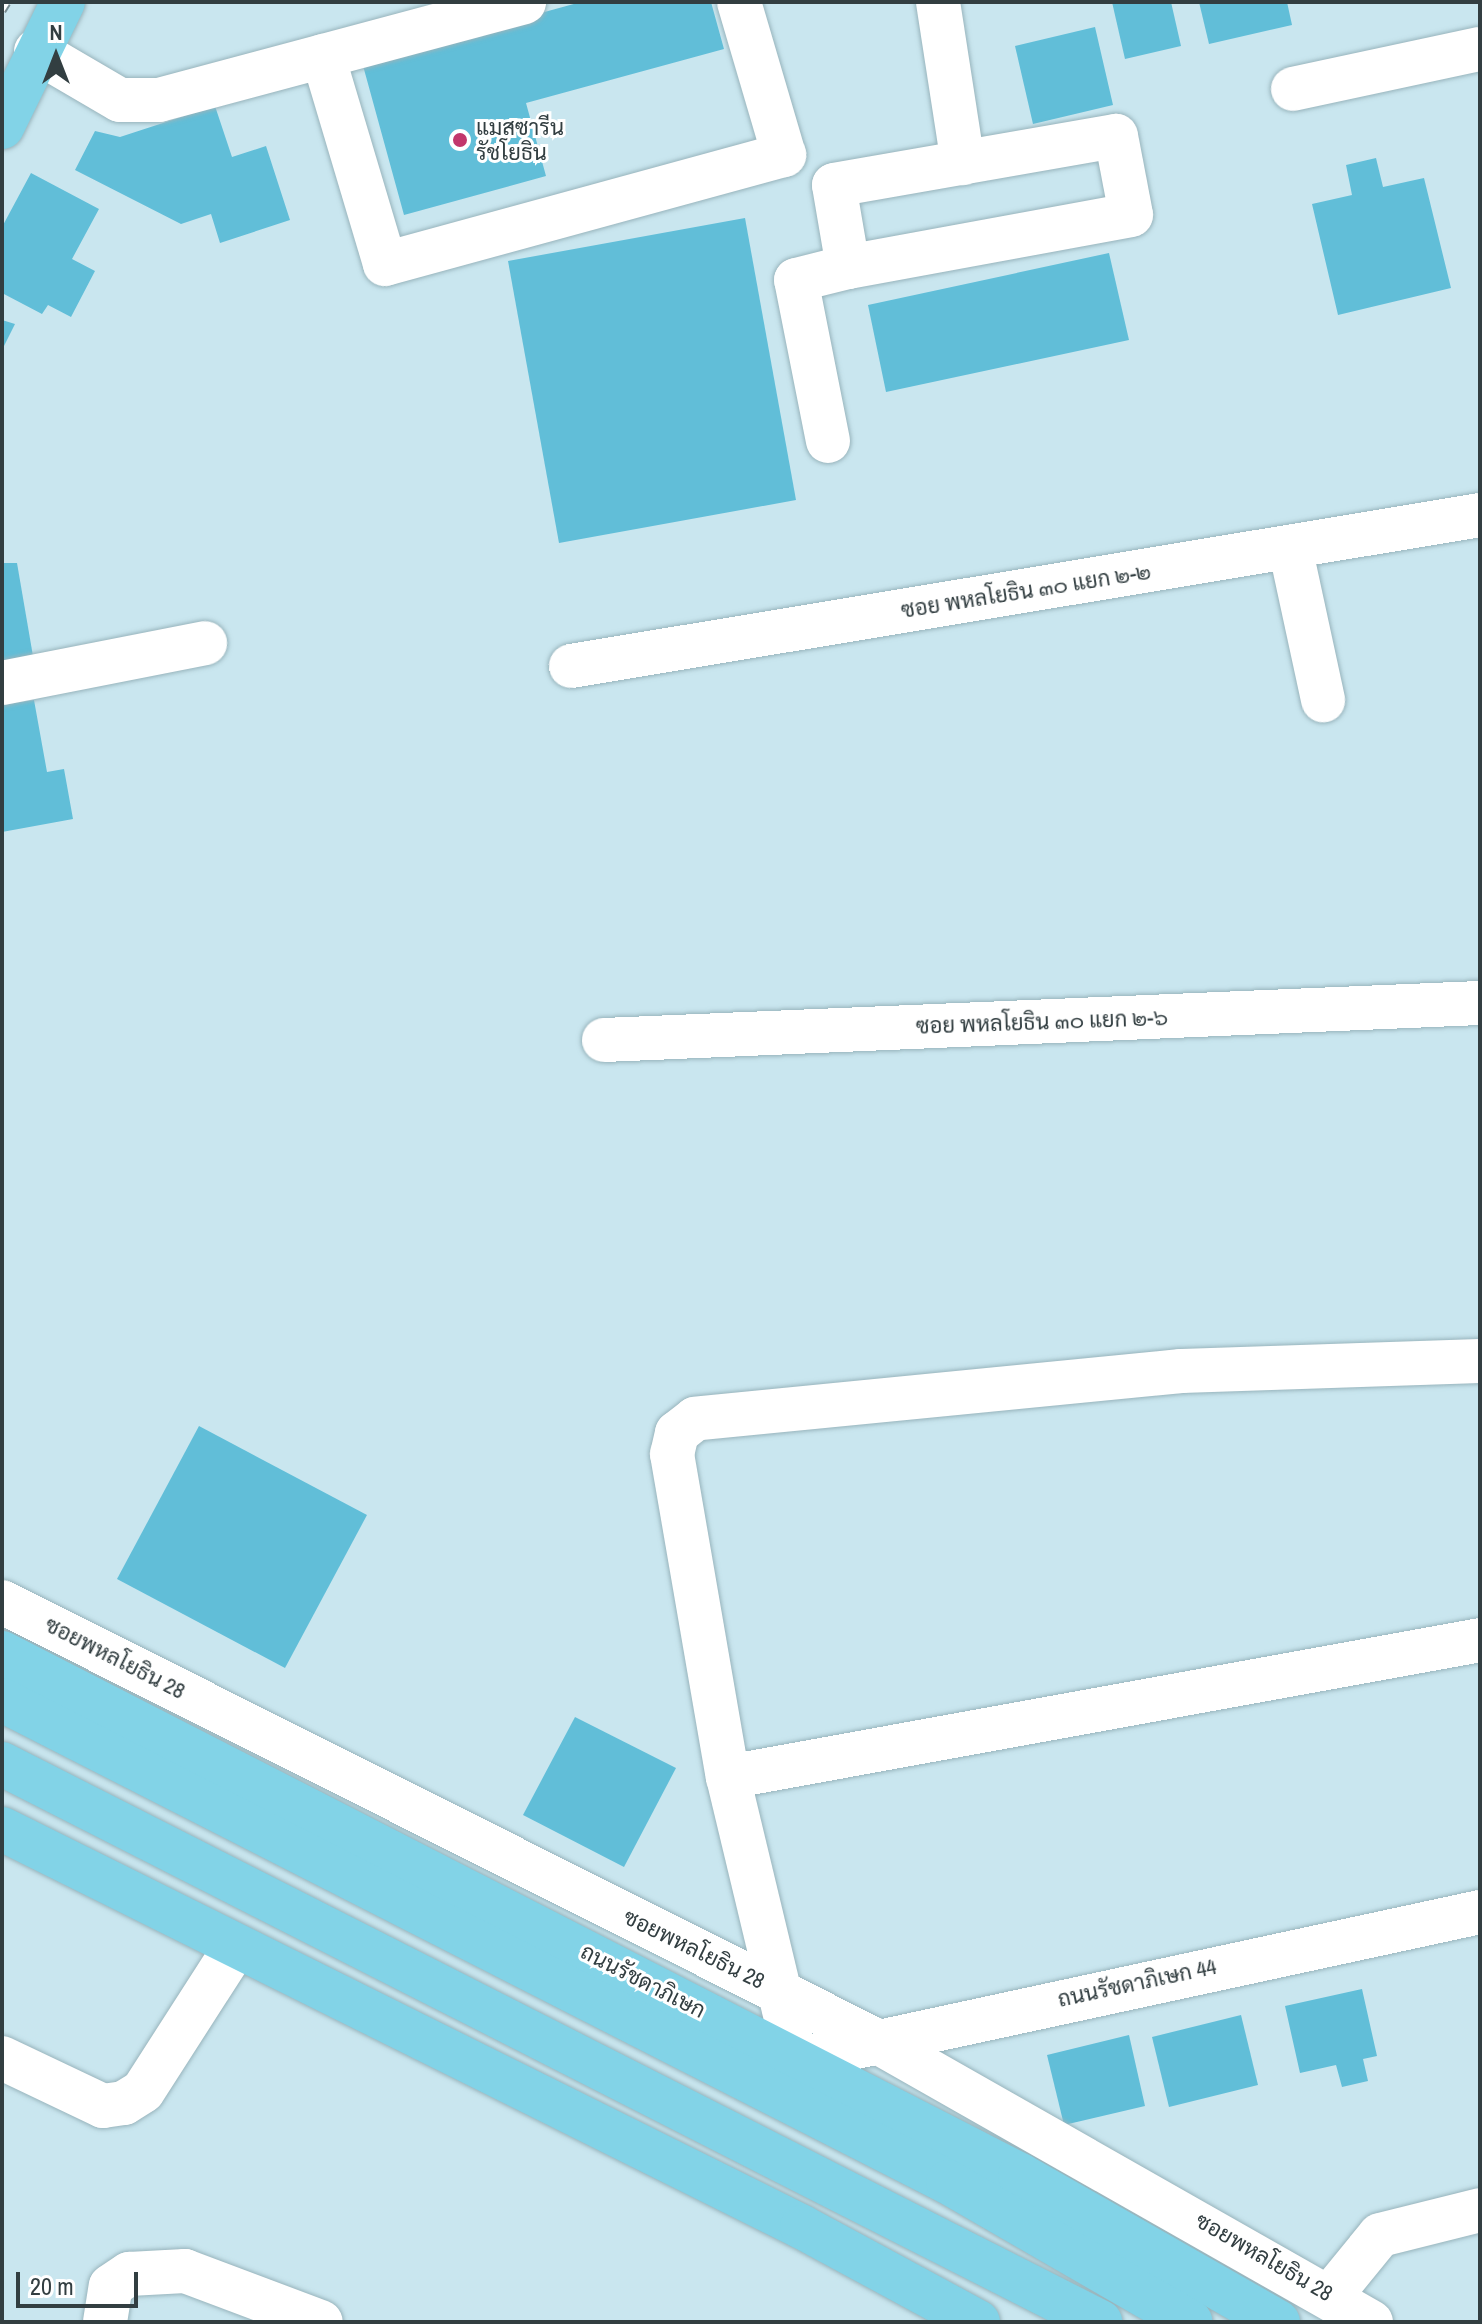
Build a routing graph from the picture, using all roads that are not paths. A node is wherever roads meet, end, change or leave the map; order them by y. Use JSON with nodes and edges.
{"nodes":[{"id":1,"x":50,"y":2,"type":"edge"},
{"id":2,"x":63,"y":2,"type":"edge"},
{"id":3,"x":524,"y":2,"type":"edge"},
{"id":4,"x":739,"y":2,"type":"edge"},
{"id":5,"x":938,"y":2,"type":"edge"},
{"id":6,"x":1480,"y":49,"type":"edge"},
{"id":7,"x":323,"y":56,"type":"junction"},
{"id":8,"x":19,"y":61,"type":"edge"},
{"id":9,"x":1293,"y":89,"type":"dead end"},
{"id":10,"x":2,"y":127,"type":"edge"},
{"id":11,"x":963,"y":163,"type":"junction"},
{"id":12,"x":848,"y":267,"type":"junction"},
{"id":13,"x":828,"y":441,"type":"dead end"},
{"id":14,"x":1480,"y":515,"type":"edge"},
{"id":15,"x":1290,"y":547,"type":"junction"},
{"id":16,"x":205,"y":643,"type":"dead end"},
{"id":17,"x":571,"y":666,"type":"dead end"},
{"id":18,"x":2,"y":683,"type":"edge"},
{"id":19,"x":1323,"y":700,"type":"dead end"},
{"id":20,"x":1480,"y":1003,"type":"edge"},
{"id":21,"x":604,"y":1040,"type":"dead end"},
{"id":22,"x":1480,"y":1361,"type":"edge"},
{"id":23,"x":2,"y":1602,"type":"edge"},
{"id":24,"x":1480,"y":1640,"type":"edge"},
{"id":25,"x":2,"y":1653,"type":"edge"},
{"id":26,"x":2,"y":1700,"type":"edge"},
{"id":27,"x":2,"y":1764,"type":"edge"},
{"id":28,"x":728,"y":1777,"type":"junction"},
{"id":29,"x":2,"y":1829,"type":"edge"},
{"id":30,"x":1480,"y":1912,"type":"edge"},
{"id":31,"x":236,"y":1946,"type":"junction"},
{"id":32,"x":775,"y":1989,"type":"junction"},
{"id":33,"x":871,"y":2038,"type":"junction"},
{"id":34,"x":2,"y":2058,"type":"edge"},
{"id":35,"x":796,"y":2060,"type":"junction"},
{"id":36,"x":1480,"y":2210,"type":"edge"},
{"id":37,"x":1331,"y":2295,"type":"junction"},
{"id":38,"x":105,"y":2322,"type":"edge"},
{"id":39,"x":321,"y":2322,"type":"edge"},
{"id":40,"x":978,"y":2322,"type":"edge"},
{"id":41,"x":1100,"y":2322,"type":"edge"},
{"id":42,"x":1190,"y":2322,"type":"edge"},
{"id":43,"x":1278,"y":2322,"type":"edge"},
{"id":44,"x":1371,"y":2322,"type":"edge"}],
"edges":[{"from":1,"to":8,"type":"main road"},
{"from":2,"to":8,"type":"main road"},
{"from":3,"to":7,"type":"street"},
{"from":4,"to":7,"type":"street"},
{"from":5,"to":11,"type":"street"},
{"from":6,"to":9,"type":"street"},
{"from":7,"to":8,"type":"street"},
{"from":8,"to":10,"type":"main road"},
{"from":11,"to":12,"type":"street"},
{"from":11,"to":12,"type":"street"},
{"from":12,"to":13,"type":"street"},
{"from":14,"to":15,"type":"street","name":"ซอย พหลโยธิน ๓๐ แยก ๒-๒"},
{"from":15,"to":17,"type":"street","name":"ซอย พหลโยธิน ๓๐ แยก ๒-๒"},
{"from":15,"to":19,"type":"street"},
{"from":16,"to":18,"type":"street"},
{"from":20,"to":21,"type":"street","name":"ซอย พหลโยธิน ๓๐ แยก ๒-๖"},
{"from":22,"to":28,"type":"street"},
{"from":23,"to":32,"type":"street","name":"ซอยพหลโยธิน 28"},
{"from":24,"to":28,"type":"street"},
{"from":25,"to":35,"type":"main road","name":"ถนนรัชดาภิเษก"},
{"from":26,"to":42,"type":"main road","name":"ถนนรัชดาภิเษก"},
{"from":27,"to":41,"type":"main road"},
{"from":28,"to":32,"type":"street"},
{"from":29,"to":31,"type":"main road"},
{"from":30,"to":33,"type":"street","name":"ถนนรัชดาภิเษก 44"},
{"from":31,"to":34,"type":"street"},
{"from":31,"to":40,"type":"main road"},
{"from":32,"to":33,"type":"street","name":"ซอยพหลโยธิน 28"},
{"from":32,"to":35,"type":"street"},
{"from":33,"to":35,"type":"street","name":"ถนนรัชดาภิเษก 44"},
{"from":33,"to":37,"type":"street","name":"ซอยพหลโยธิน 28"},
{"from":35,"to":43,"type":"main road","name":"ถนนรัชดาภิเษก"},
{"from":36,"to":37,"type":"street"},
{"from":37,"to":44,"type":"street","name":"ซอยพหลโยธิน 28"},
{"from":38,"to":39,"type":"street"}]}
